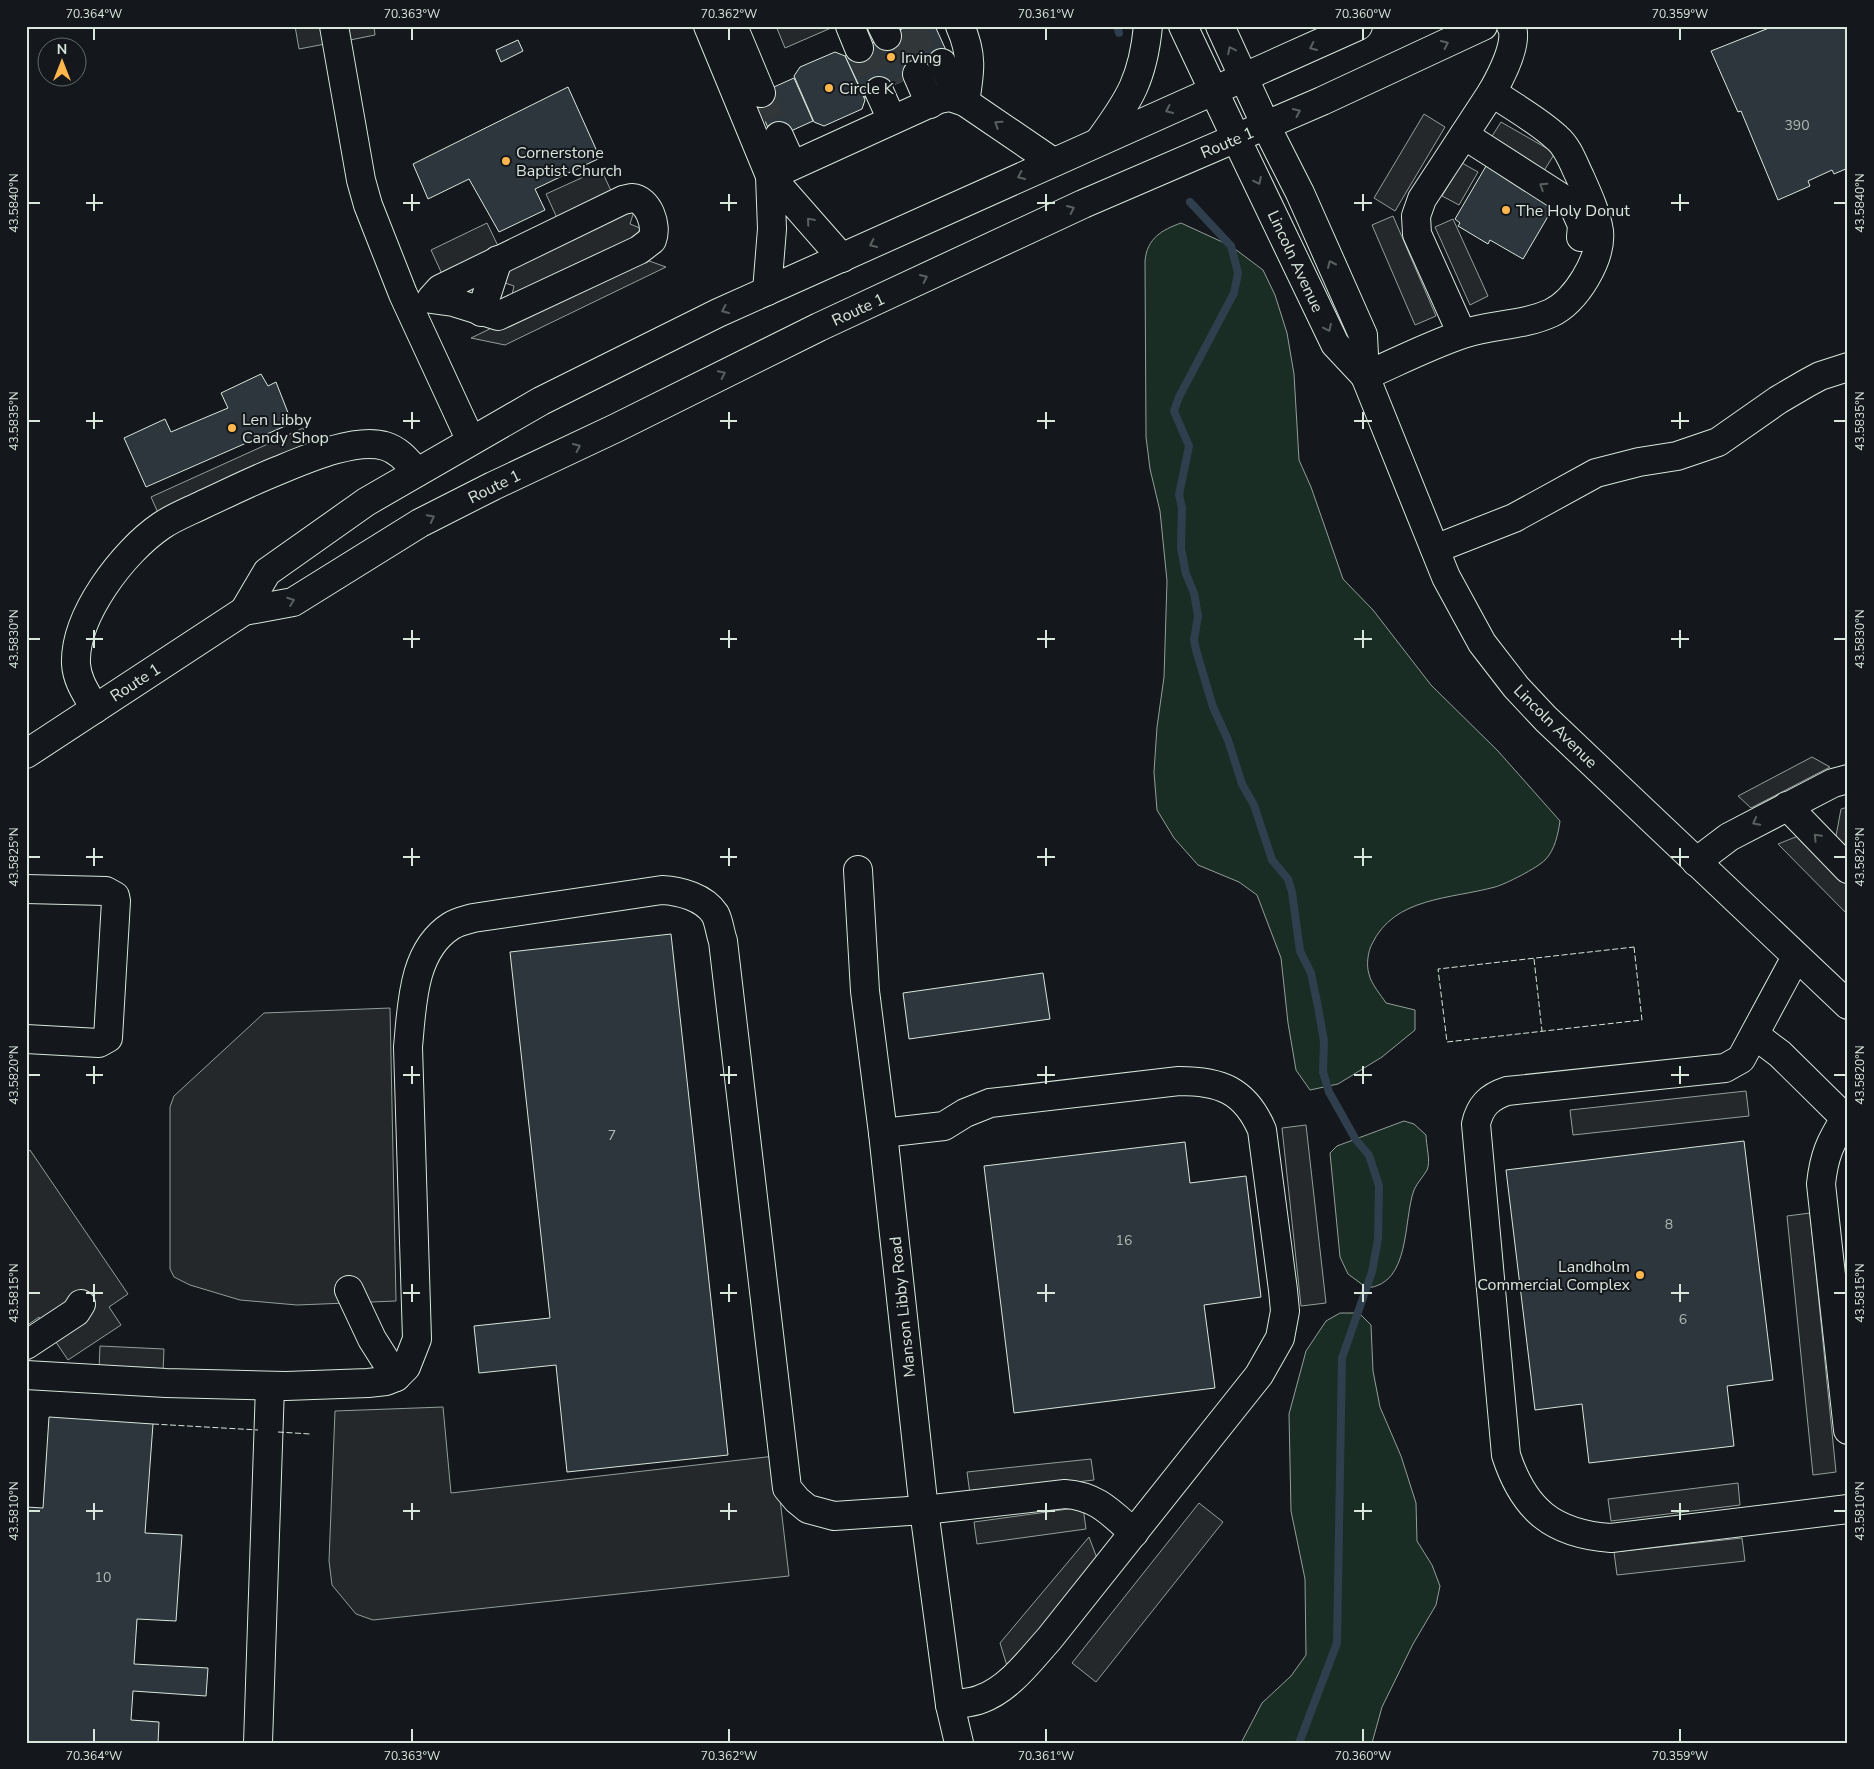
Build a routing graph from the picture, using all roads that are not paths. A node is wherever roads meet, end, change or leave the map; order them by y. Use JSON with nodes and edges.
{"nodes":[{"id":1,"x":334,"y":26,"type":"edge"},
{"id":2,"x":746,"y":26,"type":"edge"},
{"id":3,"x":960,"y":26,"type":"edge"},
{"id":4,"x":1148,"y":26,"type":"edge"},
{"id":5,"x":1183,"y":26,"type":"edge"},
{"id":6,"x":1220,"y":26,"type":"edge"},
{"id":7,"x":1358,"y":26,"type":"edge"},
{"id":8,"x":1483,"y":26,"type":"edge"},
{"id":9,"x":1511,"y":26,"type":"edge"},
{"id":10,"x":719,"y":28,"type":"edge"},
{"id":11,"x":1244,"y":77,"type":"junction"},
{"id":12,"x":1214,"y":90,"type":"junction"},
{"id":13,"x":1492,"y":92,"type":"junction"},
{"id":14,"x":930,"y":106,"type":"junction"},
{"id":15,"x":1266,"y":126,"type":"junction"},
{"id":16,"x":785,"y":133,"type":"tunnel mouth"},
{"id":17,"x":1464,"y":135,"type":"junction"},
{"id":18,"x":1236,"y":138,"type":"junction"},
{"id":19,"x":1100,"y":141,"type":"junction"},
{"id":20,"x":1053,"y":162,"type":"junction"},
{"id":21,"x":788,"y":167,"type":"junction"},
{"id":22,"x":842,"y":258,"type":"junction"},
{"id":23,"x":498,"y":260,"type":"junction"},
{"id":24,"x":767,"y":291,"type":"junction"},
{"id":25,"x":421,"y":303,"type":"junction"},
{"id":26,"x":481,"y":312,"type":"junction"},
{"id":27,"x":1490,"y":328,"type":"junction"},
{"id":28,"x":1462,"y":334,"type":"junction"},
{"id":29,"x":1848,"y":367,"type":"edge"},
{"id":30,"x":1365,"y":376,"type":"junction"},
{"id":31,"x":471,"y":441,"type":"junction"},
{"id":32,"x":417,"y":472,"type":"junction"},
{"id":33,"x":1435,"y":549,"type":"junction"},
{"id":34,"x":244,"y":611,"type":"junction"},
{"id":35,"x":95,"y":709,"type":"junction"},
{"id":36,"x":26,"y":754,"type":"edge"},
{"id":37,"x":1848,"y":779,"type":"edge"},
{"id":38,"x":1787,"y":806,"type":"junction"},
{"id":39,"x":1696,"y":862,"type":"junction"},
{"id":40,"x":1848,"y":868,"type":"edge"},
{"id":41,"x":858,"y":870,"type":"dead end"},
{"id":42,"x":26,"y":889,"type":"edge"},
{"id":43,"x":1796,"y":957,"type":"junction"},
{"id":44,"x":1845,"y":997,"type":"edge"},
{"id":45,"x":1755,"y":1035,"type":"junction"},
{"id":46,"x":26,"y":1039,"type":"edge"},
{"id":47,"x":1847,"y":1120,"type":"edge"},
{"id":48,"x":883,"y":1133,"type":"junction"},
{"id":49,"x":350,"y":1290,"type":"dead end"},
{"id":50,"x":80,"y":1304,"type":"dead end"},
{"id":51,"x":26,"y":1345,"type":"edge"},
{"id":52,"x":26,"y":1375,"type":"edge"},
{"id":53,"x":396,"y":1376,"type":"junction"},
{"id":54,"x":270,"y":1386,"type":"junction"},
{"id":55,"x":1848,"y":1430,"type":"edge"},
{"id":56,"x":1848,"y":1509,"type":"edge"},
{"id":57,"x":924,"y":1510,"type":"junction"},
{"id":58,"x":1134,"y":1533,"type":"junction"},
{"id":59,"x":950,"y":1705,"type":"junction"},
{"id":60,"x":258,"y":1743,"type":"edge"},
{"id":61,"x":959,"y":1743,"type":"edge"}],
"edges":[{"from":1,"to":25,"type":"main road"},
{"from":2,"to":10,"type":"main road"},
{"from":3,"to":14,"type":"main road"},
{"from":4,"to":19,"type":"main road"},
{"from":5,"to":12,"type":"main road","name":"Lincoln Avenue"},
{"from":11,"to":6,"type":"main road","name":"Lincoln Avenue","one_way":true},
{"from":7,"to":11,"type":"main road","name":"Route 1","one_way":true},
{"from":15,"to":8,"type":"main road","name":"Route 1","one_way":true},
{"from":9,"to":13,"type":"main road"},
{"from":10,"to":21,"type":"main road"},
{"from":11,"to":12,"type":"main road","name":"Route 1"},
{"from":11,"to":15,"type":"main road","name":"Lincoln Avenue"},
{"from":12,"to":18,"type":"main road","name":"Lincoln Avenue"},
{"from":12,"to":19,"type":"main road","name":"Route 1","one_way":true},
{"from":13,"to":17,"type":"main road"},
{"from":13,"to":27,"type":"main road"},
{"from":14,"to":14,"type":"main road"},
{"from":20,"to":14,"type":"main road","one_way":true},
{"from":14,"to":21,"type":"main road"},
{"from":15,"to":18,"type":"main road","name":"Route 1"},
{"from":30,"to":15,"type":"main road","name":"Lincoln Avenue","one_way":true},
{"from":16,"to":21,"type":"main road"},
{"from":27,"to":17,"type":"main road","one_way":true},
{"from":17,"to":28,"type":"main road"},
{"from":18,"to":30,"type":"main road","name":"Lincoln Avenue","one_way":true},
{"from":34,"to":18,"type":"main road","name":"Route 1","one_way":true},
{"from":19,"to":20,"type":"main road","name":"Route 1"},
{"from":20,"to":22,"type":"main road","name":"Route 1","one_way":true},
{"from":22,"to":21,"type":"main road","one_way":true},
{"from":21,"to":24,"type":"main road"},
{"from":22,"to":24,"type":"main road","name":"Route 1"},
{"from":23,"to":25,"type":"main road"},
{"from":23,"to":26,"type":"main road"},
{"from":23,"to":26,"type":"main road"},
{"from":24,"to":31,"type":"main road","name":"Route 1","one_way":true},
{"from":25,"to":26,"type":"main road"},
{"from":25,"to":31,"type":"main road"},
{"from":27,"to":28,"type":"main road"},
{"from":28,"to":30,"type":"main road"},
{"from":29,"to":33,"type":"main road"},
{"from":30,"to":33,"type":"main road","name":"Lincoln Avenue"},
{"from":31,"to":32,"type":"main road","name":"Route 1"},
{"from":32,"to":34,"type":"main road","name":"Route 1"},
{"from":32,"to":35,"type":"main road"},
{"from":33,"to":39,"type":"main road","name":"Lincoln Avenue"},
{"from":34,"to":35,"type":"main road","name":"Route 1"},
{"from":35,"to":36,"type":"main road","name":"Route 1"},
{"from":37,"to":38,"type":"main road"},
{"from":38,"to":39,"type":"main road","one_way":true},
{"from":40,"to":38,"type":"main road","one_way":true},
{"from":39,"to":43,"type":"main road","name":"Lincoln Avenue"},
{"from":41,"to":48,"type":"main road","name":"Manson Libby Road"},
{"from":42,"to":46,"type":"main road"},
{"from":43,"to":44,"type":"main road","name":"Lincoln Avenue"},
{"from":43,"to":45,"type":"main road"},
{"from":45,"to":47,"type":"main road"},
{"from":45,"to":56,"type":"main road"},
{"from":47,"to":55,"type":"main road"},
{"from":48,"to":57,"type":"main road","name":"Manson Libby Road"},
{"from":48,"to":58,"type":"main road"},
{"from":49,"to":53,"type":"main road"},
{"from":50,"to":51,"type":"main road"},
{"from":52,"to":54,"type":"main road"},
{"from":53,"to":54,"type":"main road"},
{"from":53,"to":57,"type":"main road"},
{"from":54,"to":60,"type":"main road"},
{"from":57,"to":58,"type":"main road"},
{"from":57,"to":59,"type":"main road","name":"Manson Libby Road"},
{"from":58,"to":59,"type":"main road"},
{"from":59,"to":61,"type":"main road","name":"Manson Libby Road"}]}
